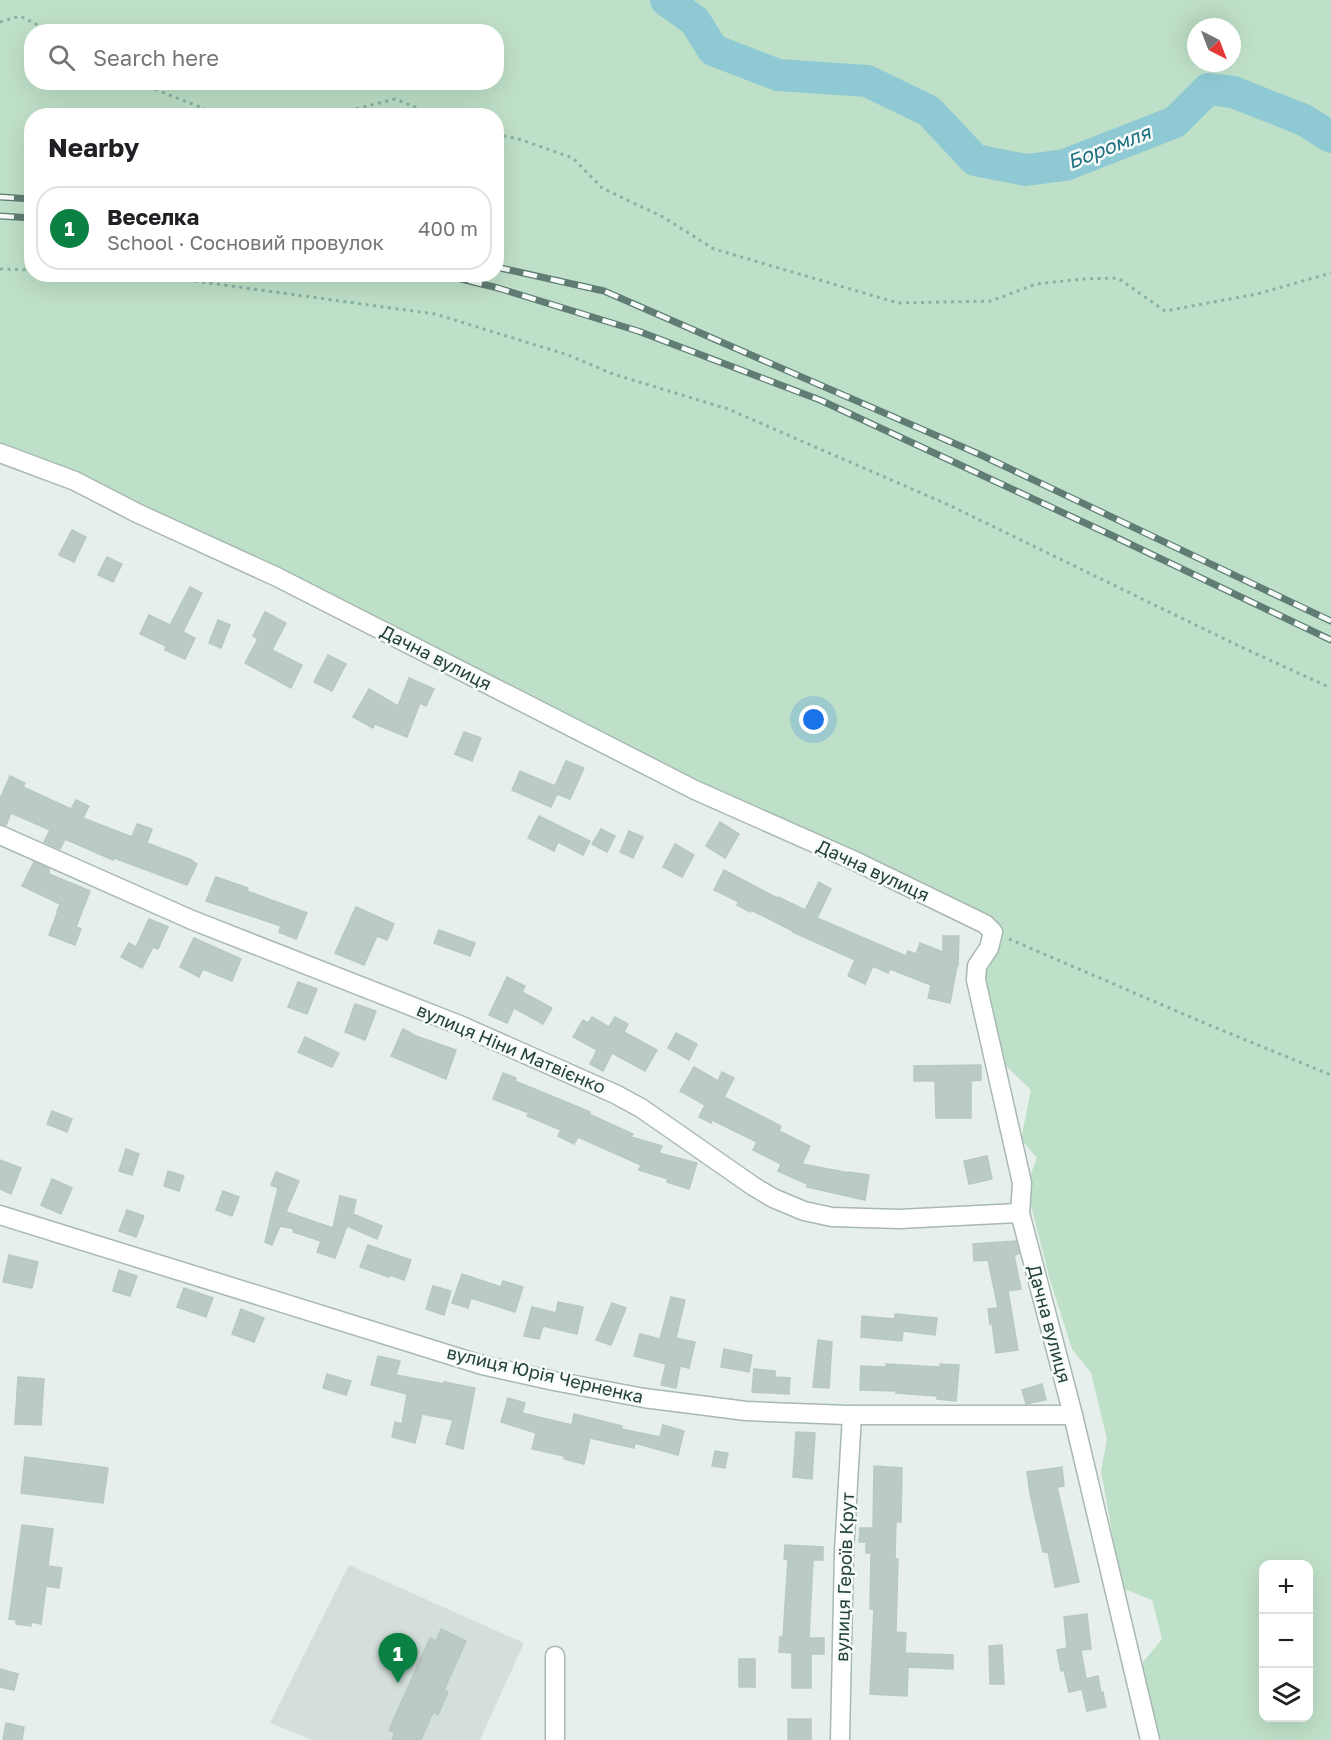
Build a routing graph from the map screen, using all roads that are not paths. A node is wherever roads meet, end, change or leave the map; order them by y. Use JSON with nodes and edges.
{"nodes":[{"id":1,"x":0,"y":453,"type":"edge"},
{"id":2,"x":0,"y":835,"type":"edge"},
{"id":3,"x":1020,"y":1212,"type":"junction"},
{"id":4,"x":0,"y":1215,"type":"edge"},
{"id":5,"x":852,"y":1415,"type":"junction"},
{"id":6,"x":1073,"y":1415,"type":"junction"},
{"id":7,"x":555,"y":1656,"type":"dead end"},
{"id":8,"x":555,"y":1740,"type":"edge"},
{"id":9,"x":840,"y":1740,"type":"edge"},
{"id":10,"x":1150,"y":1740,"type":"edge"}],
"edges":[{"from":1,"to":3,"type":"street","name":"Дачна вулиця"},
{"from":2,"to":3,"type":"street","name":"вулиця Ніни Матвієнко"},
{"from":3,"to":6,"type":"street","name":"Дачна вулиця"},
{"from":4,"to":5,"type":"street","name":"вулиця Юрія Черненка"},
{"from":5,"to":6,"type":"street","name":"вулиця Юрія Черненка"},
{"from":5,"to":9,"type":"street","name":"вулиця Героїв Крут"},
{"from":6,"to":10,"type":"street","name":"Дачна вулиця"},
{"from":7,"to":8,"type":"street"}]}
